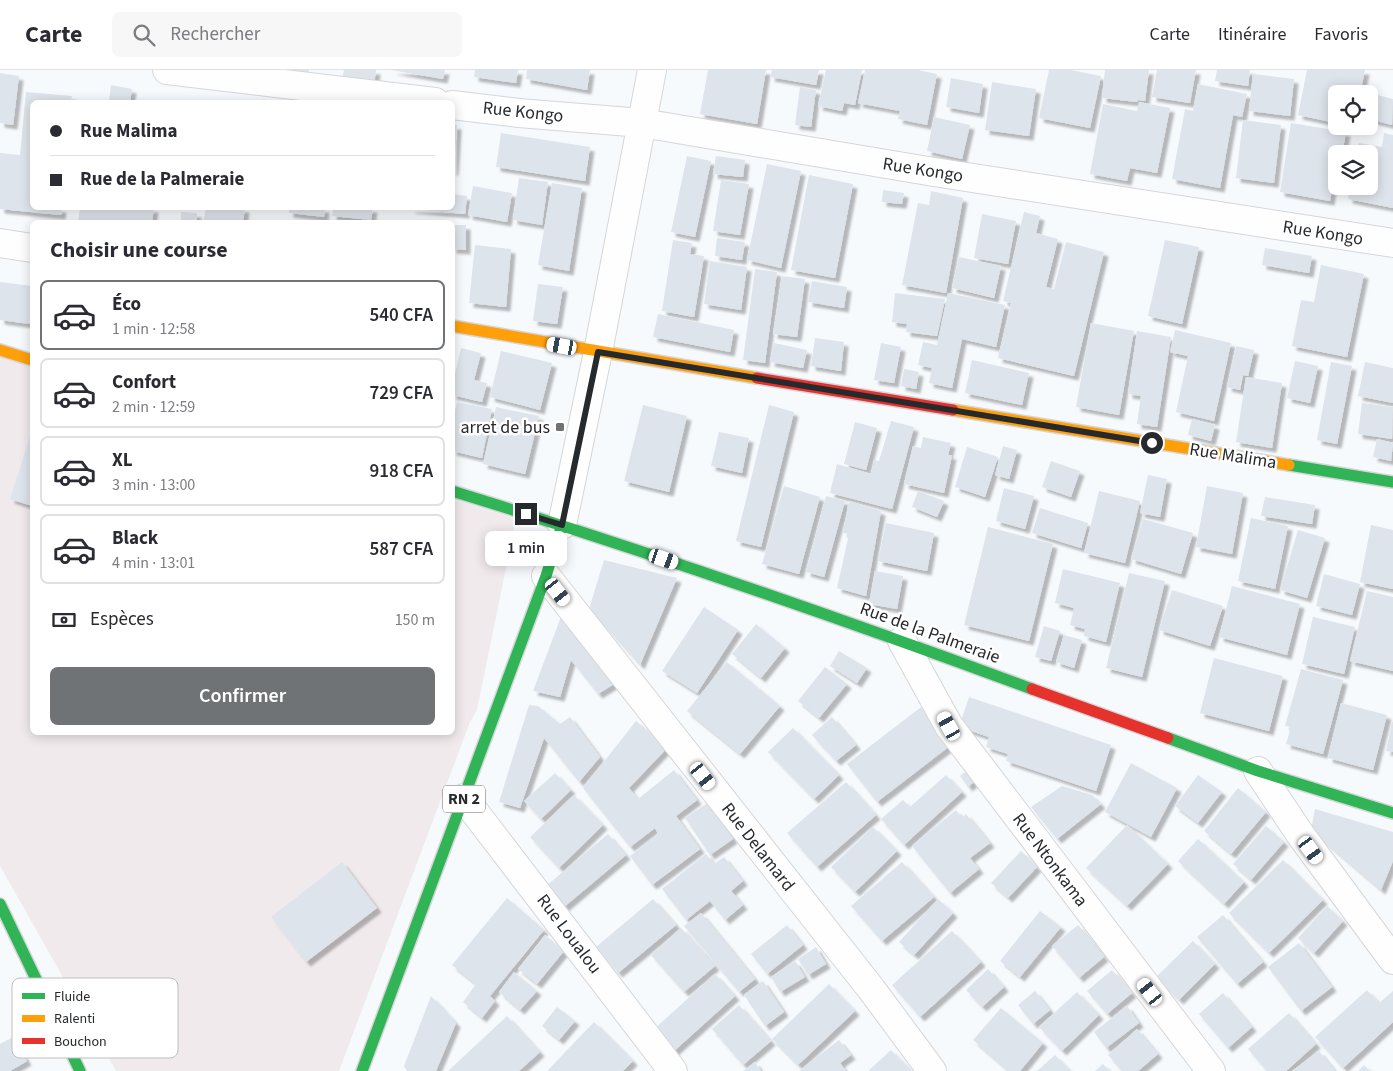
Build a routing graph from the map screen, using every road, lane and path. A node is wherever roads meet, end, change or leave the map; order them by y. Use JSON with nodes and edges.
{"nodes":[{"id":1,"x":167,"y":70,"type":"edge"},
{"id":2,"x":652,"y":70,"type":"edge"},
{"id":3,"x":418,"y":100,"type":"edge"},
{"id":4,"x":455,"y":105,"type":"edge"},
{"id":5,"x":642,"y":123,"type":"junction"},
{"id":6,"x":0,"y":243,"type":"edge"},
{"id":7,"x":1393,"y":243,"type":"edge"},
{"id":8,"x":30,"y":248,"type":"edge"},
{"id":9,"x":455,"y":327,"type":"edge"},
{"id":10,"x":0,"y":350,"type":"edge"},
{"id":11,"x":598,"y":352,"type":"junction"},
{"id":12,"x":30,"y":359,"type":"edge"},
{"id":13,"x":1393,"y":482,"type":"edge"},
{"id":14,"x":455,"y":492,"type":"edge"},
{"id":15,"x":562,"y":525,"type":"junction"},
{"id":16,"x":546,"y":576,"type":"junction"},
{"id":17,"x":902,"y":641,"type":"junction"},
{"id":18,"x":1258,"y":771,"type":"junction"},
{"id":19,"x":464,"y":798,"type":"junction"},
{"id":20,"x":1393,"y":814,"type":"edge"},
{"id":21,"x":0,"y":904,"type":"edge"},
{"id":22,"x":1393,"y":960,"type":"edge"},
{"id":23,"x":35,"y":978,"type":"edge"},
{"id":24,"x":74,"y":1058,"type":"edge"},
{"id":25,"x":370,"y":1066,"type":"edge"},
{"id":26,"x":80,"y":1071,"type":"edge"},
{"id":27,"x":672,"y":1071,"type":"edge"},
{"id":28,"x":932,"y":1071,"type":"edge"},
{"id":29,"x":1211,"y":1071,"type":"edge"}],
"edges":[{"from":1,"to":3,"type":"street"},
{"from":2,"to":5,"type":"street"},
{"from":4,"to":5,"type":"street","name":"Rue Kongo"},
{"from":5,"to":7,"type":"street","name":"Rue Kongo"},
{"from":5,"to":11,"type":"street"},
{"from":6,"to":8,"type":"street"},
{"from":9,"to":11,"type":"main road","name":"Rue Malima"},
{"from":10,"to":12,"type":"main road"},
{"from":11,"to":13,"type":"main road","name":"Rue Malima"},
{"from":11,"to":15,"type":"street"},
{"from":14,"to":15,"type":"main road","name":"Rue de la Palmeraie"},
{"from":15,"to":16,"type":"main road","number":"RN 2"},
{"from":15,"to":17,"type":"main road","name":"Rue de la Palmeraie"},
{"from":16,"to":19,"type":"main road","number":"RN 2"},
{"from":16,"to":28,"type":"street","name":"Rue Delamard"},
{"from":17,"to":18,"type":"main road","name":"Rue de la Palmeraie"},
{"from":17,"to":29,"type":"street","name":"Rue Ntonkama"},
{"from":18,"to":20,"type":"main road","name":"Rue de la Palmeraie"},
{"from":18,"to":22,"type":"street"},
{"from":19,"to":25,"type":"main road","number":"RN 2"},
{"from":19,"to":27,"type":"street","name":"Rue Loualou"},
{"from":21,"to":23,"type":"main road"},
{"from":24,"to":26,"type":"main road"}]}
